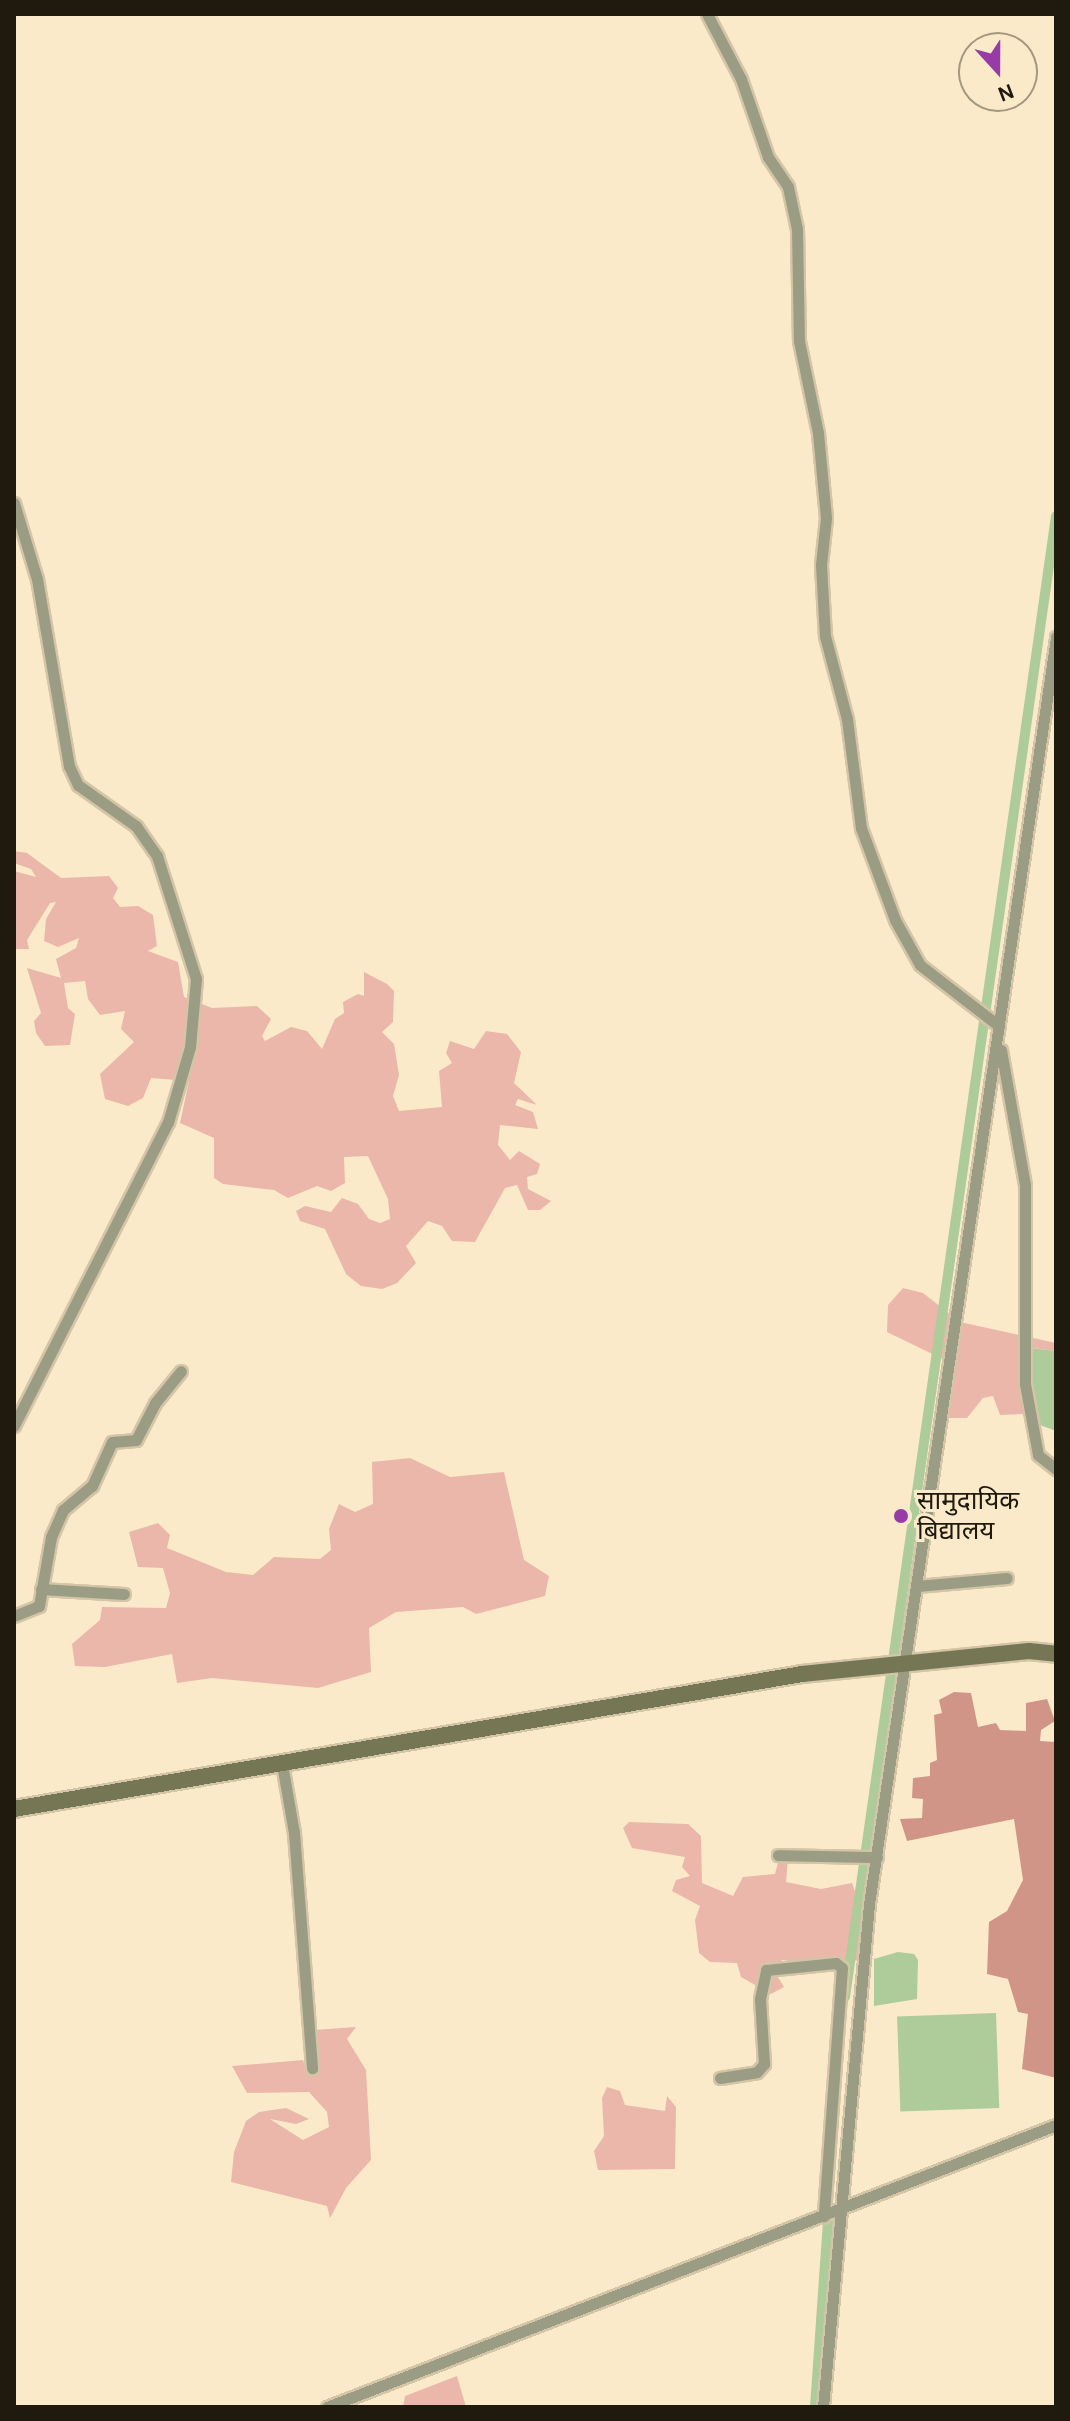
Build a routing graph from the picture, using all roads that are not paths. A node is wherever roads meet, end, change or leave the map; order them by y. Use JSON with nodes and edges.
{"nodes":[{"id":1,"x":707,"y":14,"type":"edge"},
{"id":2,"x":14,"y":503,"type":"edge"},
{"id":3,"x":1056,"y":637,"type":"edge"},
{"id":4,"x":995,"y":1025,"type":"junction"},
{"id":5,"x":1000,"y":1040,"type":"junction"},
{"id":6,"x":181,"y":1371,"type":"dead end"},
{"id":7,"x":14,"y":1426,"type":"edge"},
{"id":8,"x":1056,"y":1469,"type":"edge"},
{"id":9,"x":1007,"y":1578,"type":"dead end"},
{"id":10,"x":917,"y":1586,"type":"junction"},
{"id":11,"x":41,"y":1589,"type":"junction"},
{"id":12,"x":124,"y":1594,"type":"dead end"},
{"id":13,"x":14,"y":1616,"type":"edge"},
{"id":14,"x":1056,"y":1654,"type":"edge"},
{"id":15,"x":896,"y":1666,"type":"junction"},
{"id":16,"x":282,"y":1764,"type":"junction"},
{"id":17,"x":14,"y":1809,"type":"edge"},
{"id":18,"x":778,"y":1855,"type":"dead end"},
{"id":19,"x":866,"y":1857,"type":"junction"},
{"id":20,"x":312,"y":2068,"type":"dead end"},
{"id":21,"x":720,"y":2078,"type":"dead end"},
{"id":22,"x":1056,"y":2125,"type":"edge"},
{"id":23,"x":842,"y":2205,"type":"junction"},
{"id":24,"x":824,"y":2216,"type":"junction"},
{"id":25,"x":327,"y":2407,"type":"edge"},
{"id":26,"x":823,"y":2407,"type":"edge"}],
"edges":[{"from":1,"to":4,"type":"street"},
{"from":2,"to":7,"type":"street"},
{"from":3,"to":4,"type":"street"},
{"from":4,"to":5,"type":"street"},
{"from":5,"to":8,"type":"street"},
{"from":5,"to":10,"type":"street"},
{"from":6,"to":11,"type":"street"},
{"from":9,"to":10,"type":"street"},
{"from":10,"to":15,"type":"street"},
{"from":11,"to":12,"type":"street"},
{"from":11,"to":13,"type":"street"},
{"from":14,"to":15,"type":"main road"},
{"from":15,"to":16,"type":"main road"},
{"from":15,"to":19,"type":"street"},
{"from":16,"to":17,"type":"main road"},
{"from":16,"to":20,"type":"street"},
{"from":18,"to":19,"type":"street"},
{"from":19,"to":23,"type":"street"},
{"from":21,"to":24,"type":"street"},
{"from":22,"to":23,"type":"street"},
{"from":23,"to":24,"type":"street"},
{"from":23,"to":26,"type":"street"},
{"from":24,"to":25,"type":"street"}]}
